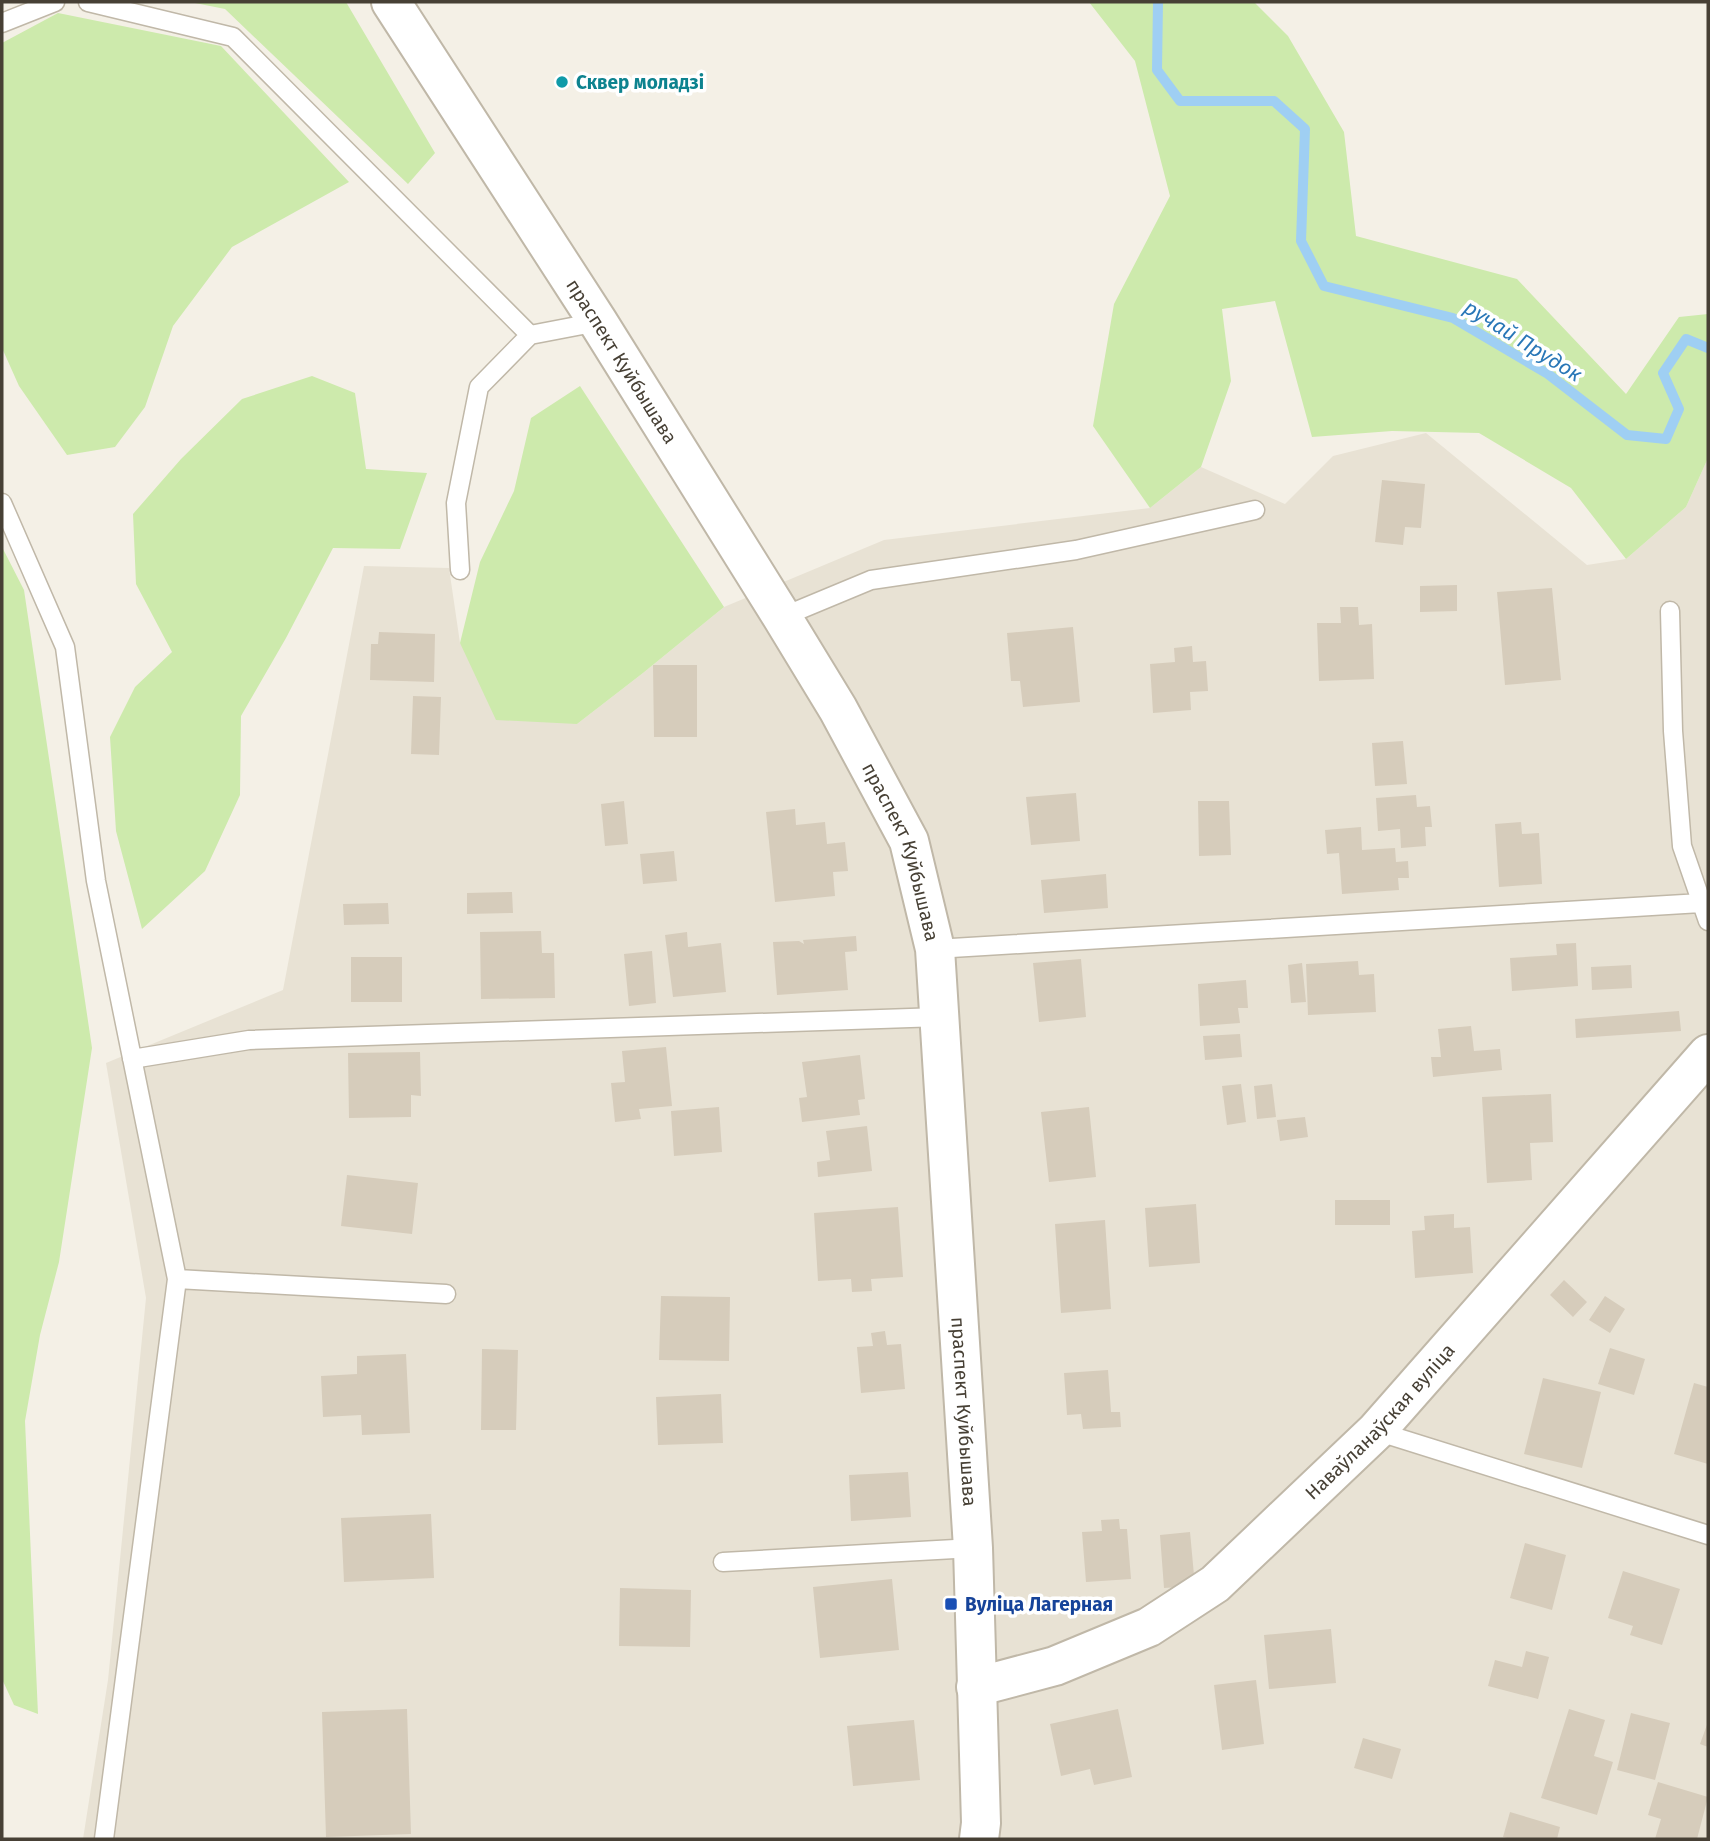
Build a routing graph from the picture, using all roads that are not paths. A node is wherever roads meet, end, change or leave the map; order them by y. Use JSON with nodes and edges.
{"nodes":[{"id":1,"x":55,"y":2,"type":"edge"},
{"id":2,"x":88,"y":2,"type":"edge"},
{"id":3,"x":391,"y":2,"type":"edge"},
{"id":4,"x":2,"y":23,"type":"edge"},
{"id":5,"x":598,"y":322,"type":"junction"},
{"id":6,"x":530,"y":335,"type":"junction"},
{"id":7,"x":2,"y":503,"type":"edge"},
{"id":8,"x":1255,"y":510,"type":"dead end"},
{"id":9,"x":460,"y":570,"type":"dead end"},
{"id":10,"x":1670,"y":611,"type":"dead end"},
{"id":11,"x":782,"y":617,"type":"junction"},
{"id":12,"x":1700,"y":903,"type":"junction"},
{"id":13,"x":1708,"y":921,"type":"edge"},
{"id":14,"x":935,"y":949,"type":"junction"},
{"id":15,"x":940,"y":1017,"type":"junction"},
{"id":16,"x":1708,"y":1054,"type":"edge"},
{"id":17,"x":132,"y":1059,"type":"junction"},
{"id":18,"x":177,"y":1279,"type":"junction"},
{"id":19,"x":446,"y":1294,"type":"dead end"},
{"id":20,"x":1376,"y":1432,"type":"junction"},
{"id":21,"x":1708,"y":1535,"type":"edge"},
{"id":22,"x":973,"y":1548,"type":"junction"},
{"id":23,"x":723,"y":1562,"type":"dead end"},
{"id":24,"x":976,"y":1686,"type":"junction"},
{"id":25,"x":104,"y":1839,"type":"edge"},
{"id":26,"x":979,"y":1839,"type":"edge"}],
"edges":[{"from":1,"to":4,"type":"lane"},
{"from":2,"to":6,"type":"lane"},
{"from":3,"to":5,"type":"street","name":"праспект Куйбышава"},
{"from":5,"to":6,"type":"lane"},
{"from":5,"to":11,"type":"street","name":"праспект Куйбышава"},
{"from":6,"to":9,"type":"lane"},
{"from":7,"to":17,"type":"lane"},
{"from":8,"to":11,"type":"lane"},
{"from":10,"to":12,"type":"lane"},
{"from":11,"to":14,"type":"street","name":"праспект Куйбышава"},
{"from":12,"to":13,"type":"lane"},
{"from":12,"to":14,"type":"lane"},
{"from":14,"to":15,"type":"street","name":"праспект Куйбышава"},
{"from":15,"to":17,"type":"lane"},
{"from":15,"to":22,"type":"street","name":"праспект Куйбышава"},
{"from":16,"to":20,"type":"street","name":"Наваўланаўская вуліца"},
{"from":17,"to":18,"type":"lane"},
{"from":18,"to":19,"type":"lane"},
{"from":18,"to":25,"type":"lane"},
{"from":20,"to":21,"type":"lane"},
{"from":20,"to":24,"type":"street","name":"Наваўланаўская вуліца"},
{"from":22,"to":23,"type":"lane"},
{"from":22,"to":24,"type":"street","name":"праспект Куйбышава"},
{"from":24,"to":26,"type":"street","name":"праспект Куйбышава"}]}
